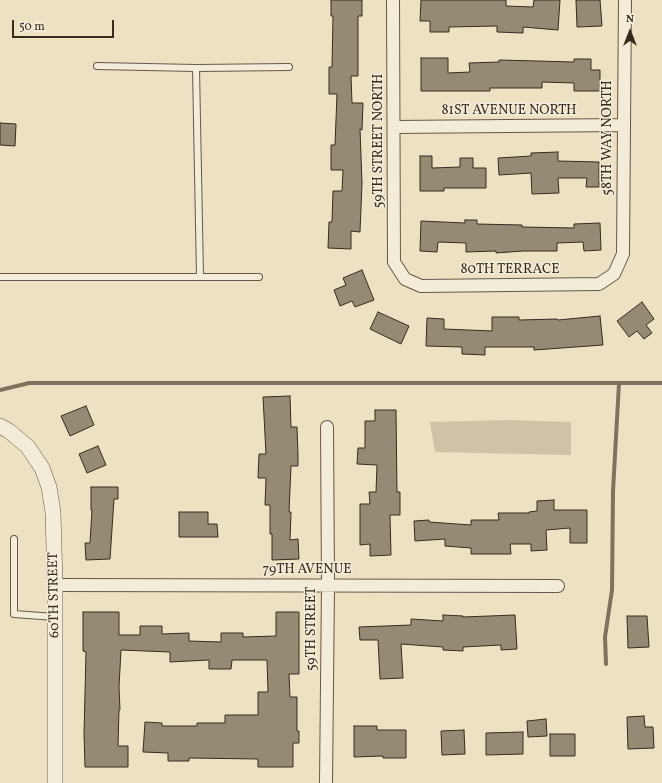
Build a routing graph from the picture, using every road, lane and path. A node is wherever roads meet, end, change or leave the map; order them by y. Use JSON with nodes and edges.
{"nodes":[{"id":1,"x":393,"y":0,"type":"edge"},
{"id":2,"x":625,"y":0,"type":"edge"},
{"id":3,"x":97,"y":66,"type":"dead end"},
{"id":4,"x":289,"y":67,"type":"dead end"},
{"id":5,"x":196,"y":68,"type":"junction"},
{"id":6,"x":623,"y":125,"type":"junction"},
{"id":7,"x":394,"y":127,"type":"junction"},
{"id":8,"x":614,"y":274,"type":"joint"},
{"id":9,"x":0,"y":277,"type":"edge"},
{"id":10,"x":200,"y":277,"type":"junction"},
{"id":11,"x":259,"y":277,"type":"dead end"},
{"id":12,"x":404,"y":279,"type":"joint"},
{"id":13,"x":0,"y":426,"type":"edge"},
{"id":14,"x":327,"y":427,"type":"dead end"},
{"id":15,"x":14,"y":539,"type":"dead end"},
{"id":16,"x":55,"y":585,"type":"junction"},
{"id":17,"x":328,"y":585,"type":"junction"},
{"id":18,"x":558,"y":586,"type":"dead end"},
{"id":19,"x":55,"y":617,"type":"junction"},
{"id":20,"x":55,"y":783,"type":"edge"},
{"id":21,"x":326,"y":783,"type":"edge"}],
"edges":[{"from":1,"to":7,"type":"street","name":"59TH STREET NORTH"},
{"from":2,"to":6,"type":"street","name":"58TH WAY NORTH"},
{"from":3,"to":5,"type":"lane"},
{"from":4,"to":5,"type":"lane"},
{"from":5,"to":10,"type":"lane"},
{"from":6,"to":7,"type":"street","name":"81ST AVENUE NORTH"},
{"from":6,"to":8,"type":"street","name":"58TH WAY NORTH"},
{"from":7,"to":12,"type":"street","name":"59TH STREET NORTH"},
{"from":8,"to":12,"type":"street","name":"80TH TERRACE"},
{"from":9,"to":10,"type":"lane"},
{"from":10,"to":11,"type":"lane"},
{"from":13,"to":16,"type":"street","name":"60TH STREET"},
{"from":14,"to":17,"type":"street","name":"59TH STREET"},
{"from":15,"to":19,"type":"lane"},
{"from":16,"to":17,"type":"street","name":"79TH AVENUE"},
{"from":16,"to":19,"type":"street","name":"60TH STREET"},
{"from":17,"to":18,"type":"street","name":"79TH AVENUE"},
{"from":17,"to":21,"type":"street","name":"59TH STREET"},
{"from":19,"to":20,"type":"street","name":"60TH STREET"}]}
